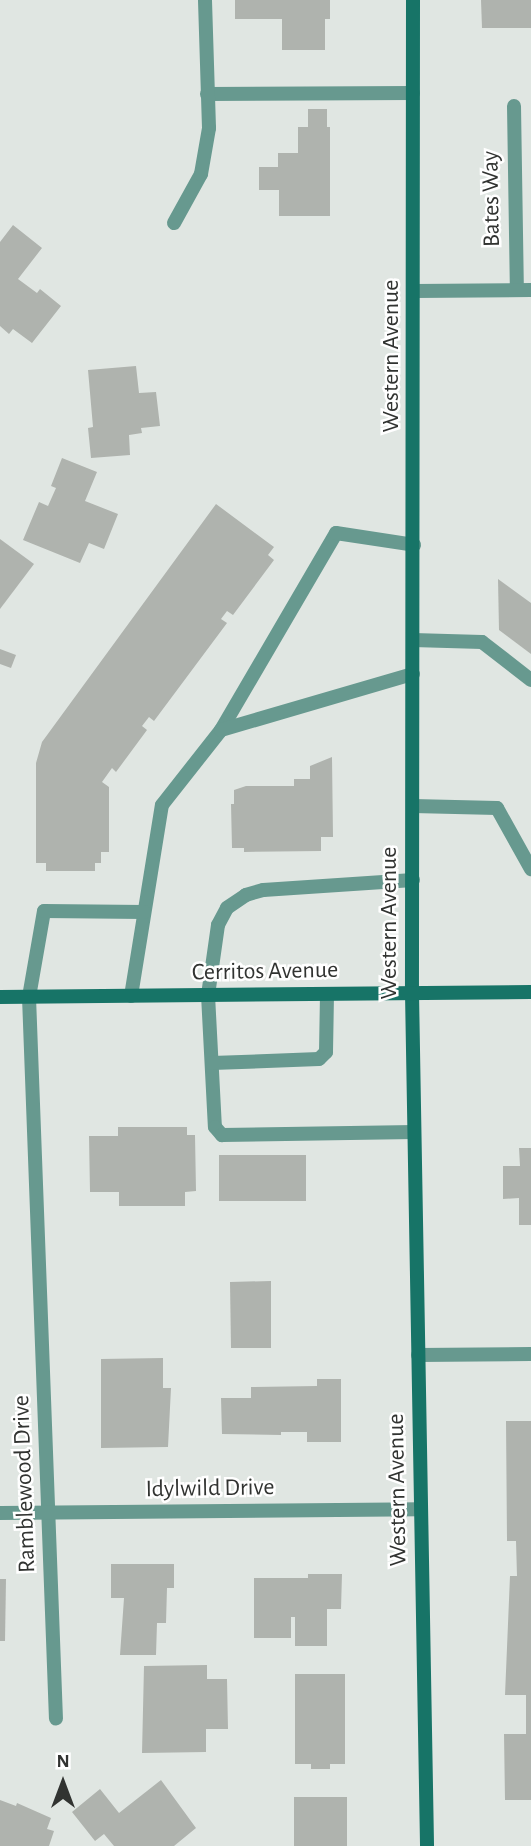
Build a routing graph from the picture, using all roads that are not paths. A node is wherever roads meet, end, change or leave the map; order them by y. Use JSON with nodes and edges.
{"nodes":[{"id":1,"x":205,"y":0,"type":"edge"},
{"id":2,"x":413,"y":0,"type":"edge"},
{"id":3,"x":414,"y":93,"type":"junction"},
{"id":4,"x":207,"y":94,"type":"junction"},
{"id":5,"x":514,"y":107,"type":"dead end"},
{"id":6,"x":174,"y":223,"type":"dead end"},
{"id":7,"x":524,"y":290,"type":"edge"},
{"id":8,"x":415,"y":291,"type":"junction"},
{"id":9,"x":414,"y":545,"type":"junction"},
{"id":10,"x":414,"y":640,"type":"junction"},
{"id":11,"x":413,"y":674,"type":"junction"},
{"id":12,"x":531,"y":680,"type":"edge"},
{"id":13,"x":220,"y":730,"type":"junction"},
{"id":14,"x":413,"y":806,"type":"junction"},
{"id":15,"x":531,"y":869,"type":"edge"},
{"id":16,"x":413,"y":880,"type":"junction"},
{"id":17,"x":144,"y":912,"type":"junction"},
{"id":18,"x":531,"y":992,"type":"edge"},
{"id":19,"x":412,"y":993,"type":"junction"},
{"id":20,"x":327,"y":994,"type":"junction"},
{"id":21,"x":208,"y":995,"type":"junction"},
{"id":22,"x":131,"y":996,"type":"junction"},
{"id":23,"x":29,"y":997,"type":"junction"},
{"id":24,"x":0,"y":998,"type":"edge"},
{"id":25,"x":212,"y":1063,"type":"junction"},
{"id":26,"x":414,"y":1132,"type":"junction"},
{"id":27,"x":531,"y":1354,"type":"edge"},
{"id":28,"x":418,"y":1355,"type":"junction"},
{"id":29,"x":421,"y":1509,"type":"junction"},
{"id":30,"x":0,"y":1513,"type":"edge"},
{"id":31,"x":48,"y":1513,"type":"junction"},
{"id":32,"x":56,"y":1718,"type":"dead end"},
{"id":33,"x":427,"y":1846,"type":"edge"}],
"edges":[{"from":1,"to":4,"type":"street"},
{"from":2,"to":3,"type":"street","name":"Western Avenue"},
{"from":3,"to":4,"type":"street"},
{"from":3,"to":8,"type":"street","name":"Western Avenue"},
{"from":4,"to":6,"type":"street"},
{"from":5,"to":7,"type":"street","name":"Bates Way"},
{"from":7,"to":8,"type":"street"},
{"from":8,"to":9,"type":"street","name":"Western Avenue"},
{"from":9,"to":10,"type":"street","name":"Western Avenue"},
{"from":9,"to":13,"type":"street"},
{"from":10,"to":11,"type":"street","name":"Western Avenue"},
{"from":10,"to":12,"type":"street"},
{"from":11,"to":13,"type":"street"},
{"from":11,"to":14,"type":"street","name":"Western Avenue"},
{"from":13,"to":17,"type":"street"},
{"from":14,"to":15,"type":"street"},
{"from":14,"to":16,"type":"street","name":"Western Avenue"},
{"from":16,"to":19,"type":"street","name":"Western Avenue"},
{"from":16,"to":21,"type":"street"},
{"from":17,"to":22,"type":"street"},
{"from":17,"to":23,"type":"street","name":"Ramblewood Drive"},
{"from":18,"to":19,"type":"street","name":"Cerritos Avenue"},
{"from":19,"to":20,"type":"street","name":"Cerritos Avenue"},
{"from":19,"to":26,"type":"street","name":"Western Avenue"},
{"from":20,"to":21,"type":"street","name":"Cerritos Avenue"},
{"from":20,"to":25,"type":"street"},
{"from":21,"to":22,"type":"street","name":"Cerritos Avenue"},
{"from":21,"to":25,"type":"street"},
{"from":22,"to":23,"type":"street","name":"Cerritos Avenue"},
{"from":23,"to":24,"type":"street","name":"Cerritos Avenue"},
{"from":23,"to":31,"type":"street","name":"Ramblewood Drive"},
{"from":25,"to":26,"type":"street"},
{"from":26,"to":28,"type":"street","name":"Western Avenue"},
{"from":27,"to":28,"type":"street"},
{"from":28,"to":29,"type":"street","name":"Western Avenue"},
{"from":29,"to":31,"type":"street","name":"Idylwild Drive"},
{"from":29,"to":33,"type":"street","name":"Western Avenue"},
{"from":30,"to":31,"type":"street","name":"Idylwild Drive"},
{"from":31,"to":32,"type":"street","name":"Ramblewood Drive"}]}
